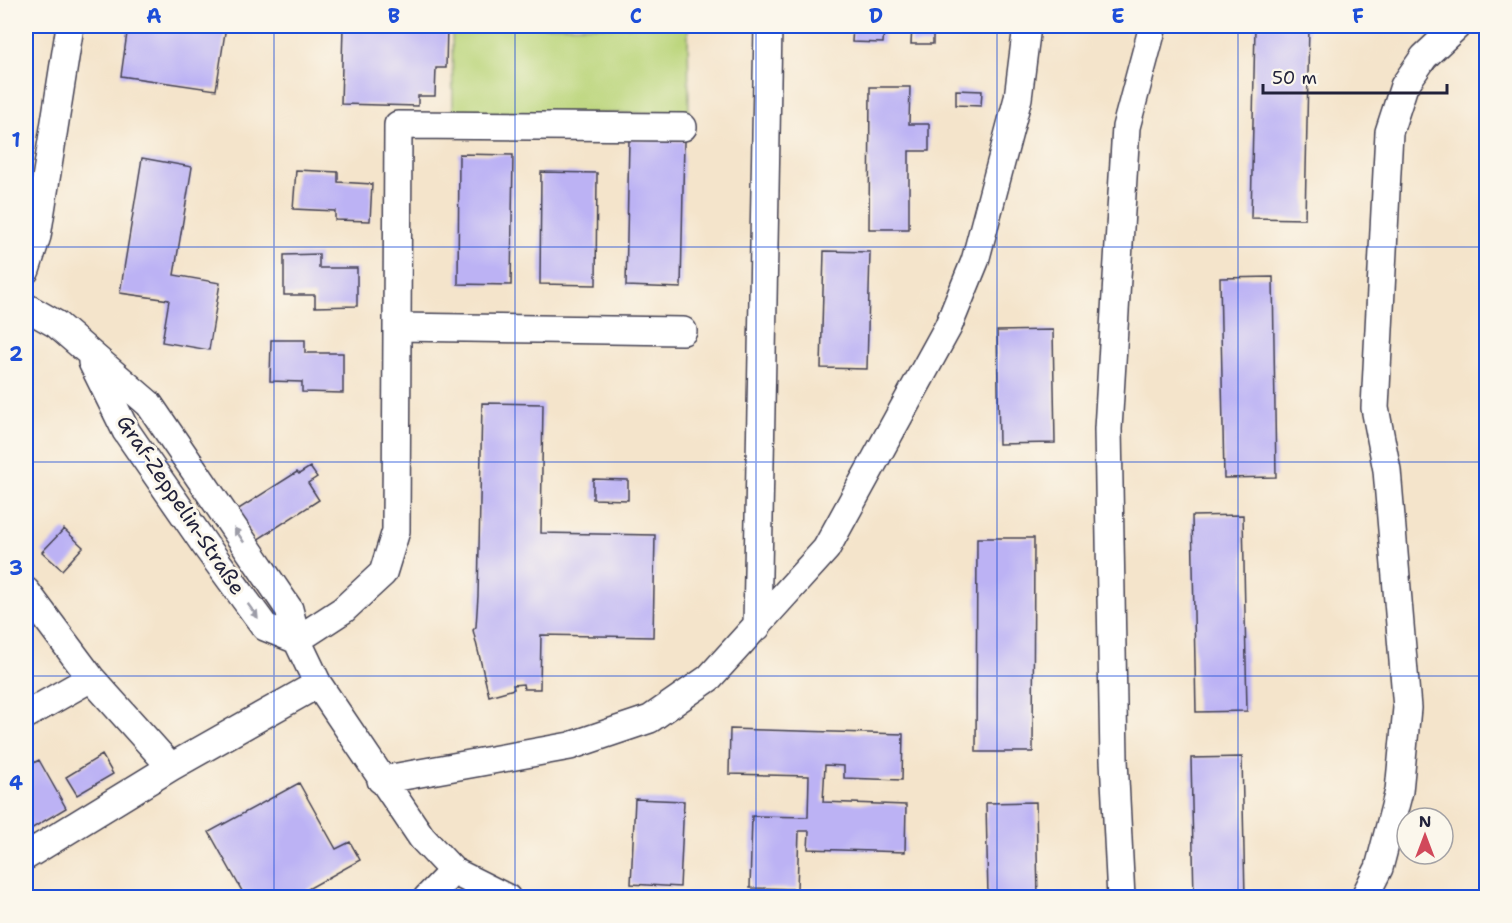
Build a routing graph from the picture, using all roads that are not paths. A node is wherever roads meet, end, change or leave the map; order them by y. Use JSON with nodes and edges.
{"nodes":[{"id":1,"x":70,"y":26,"type":"edge"},
{"id":2,"x":768,"y":26,"type":"edge"},
{"id":3,"x":1027,"y":26,"type":"edge"},
{"id":4,"x":1154,"y":26,"type":"edge"},
{"id":5,"x":1457,"y":26,"type":"edge"},
{"id":6,"x":683,"y":127,"type":"dead end"},
{"id":7,"x":26,"y":270,"type":"edge"},
{"id":8,"x":26,"y":307,"type":"edge"},
{"id":9,"x":397,"y":327,"type":"junction"},
{"id":10,"x":683,"y":331,"type":"dead end"},
{"id":11,"x":26,"y":591,"type":"edge"},
{"id":12,"x":757,"y":627,"type":"junction"},
{"id":13,"x":297,"y":640,"type":"junction"},
{"id":14,"x":91,"y":678,"type":"junction"},
{"id":15,"x":318,"y":684,"type":"junction"},
{"id":16,"x":26,"y":714,"type":"edge"},
{"id":17,"x":171,"y":767,"type":"junction"},
{"id":18,"x":381,"y":780,"type":"junction"},
{"id":19,"x":26,"y":856,"type":"edge"},
{"id":20,"x":453,"y":871,"type":"junction"},
{"id":21,"x":427,"y":897,"type":"edge"},
{"id":22,"x":507,"y":897,"type":"edge"},
{"id":23,"x":1121,"y":897,"type":"edge"},
{"id":24,"x":1364,"y":897,"type":"edge"}],
"edges":[{"from":1,"to":7,"type":"lane"},
{"from":2,"to":12,"type":"lane"},
{"from":3,"to":12,"type":"lane"},
{"from":4,"to":23,"type":"lane"},
{"from":5,"to":24,"type":"lane"},
{"from":6,"to":9,"type":"lane"},
{"from":8,"to":13,"type":"lane","name":"Graf-Zeppelin-Straße"},
{"from":9,"to":10,"type":"lane"},
{"from":9,"to":13,"type":"lane"},
{"from":11,"to":14,"type":"lane"},
{"from":12,"to":18,"type":"lane"},
{"from":13,"to":15,"type":"lane"},
{"from":14,"to":16,"type":"lane"},
{"from":14,"to":17,"type":"lane"},
{"from":15,"to":17,"type":"lane"},
{"from":15,"to":18,"type":"lane"},
{"from":17,"to":19,"type":"lane"},
{"from":18,"to":20,"type":"lane"},
{"from":20,"to":21,"type":"lane"},
{"from":20,"to":22,"type":"lane"}]}
